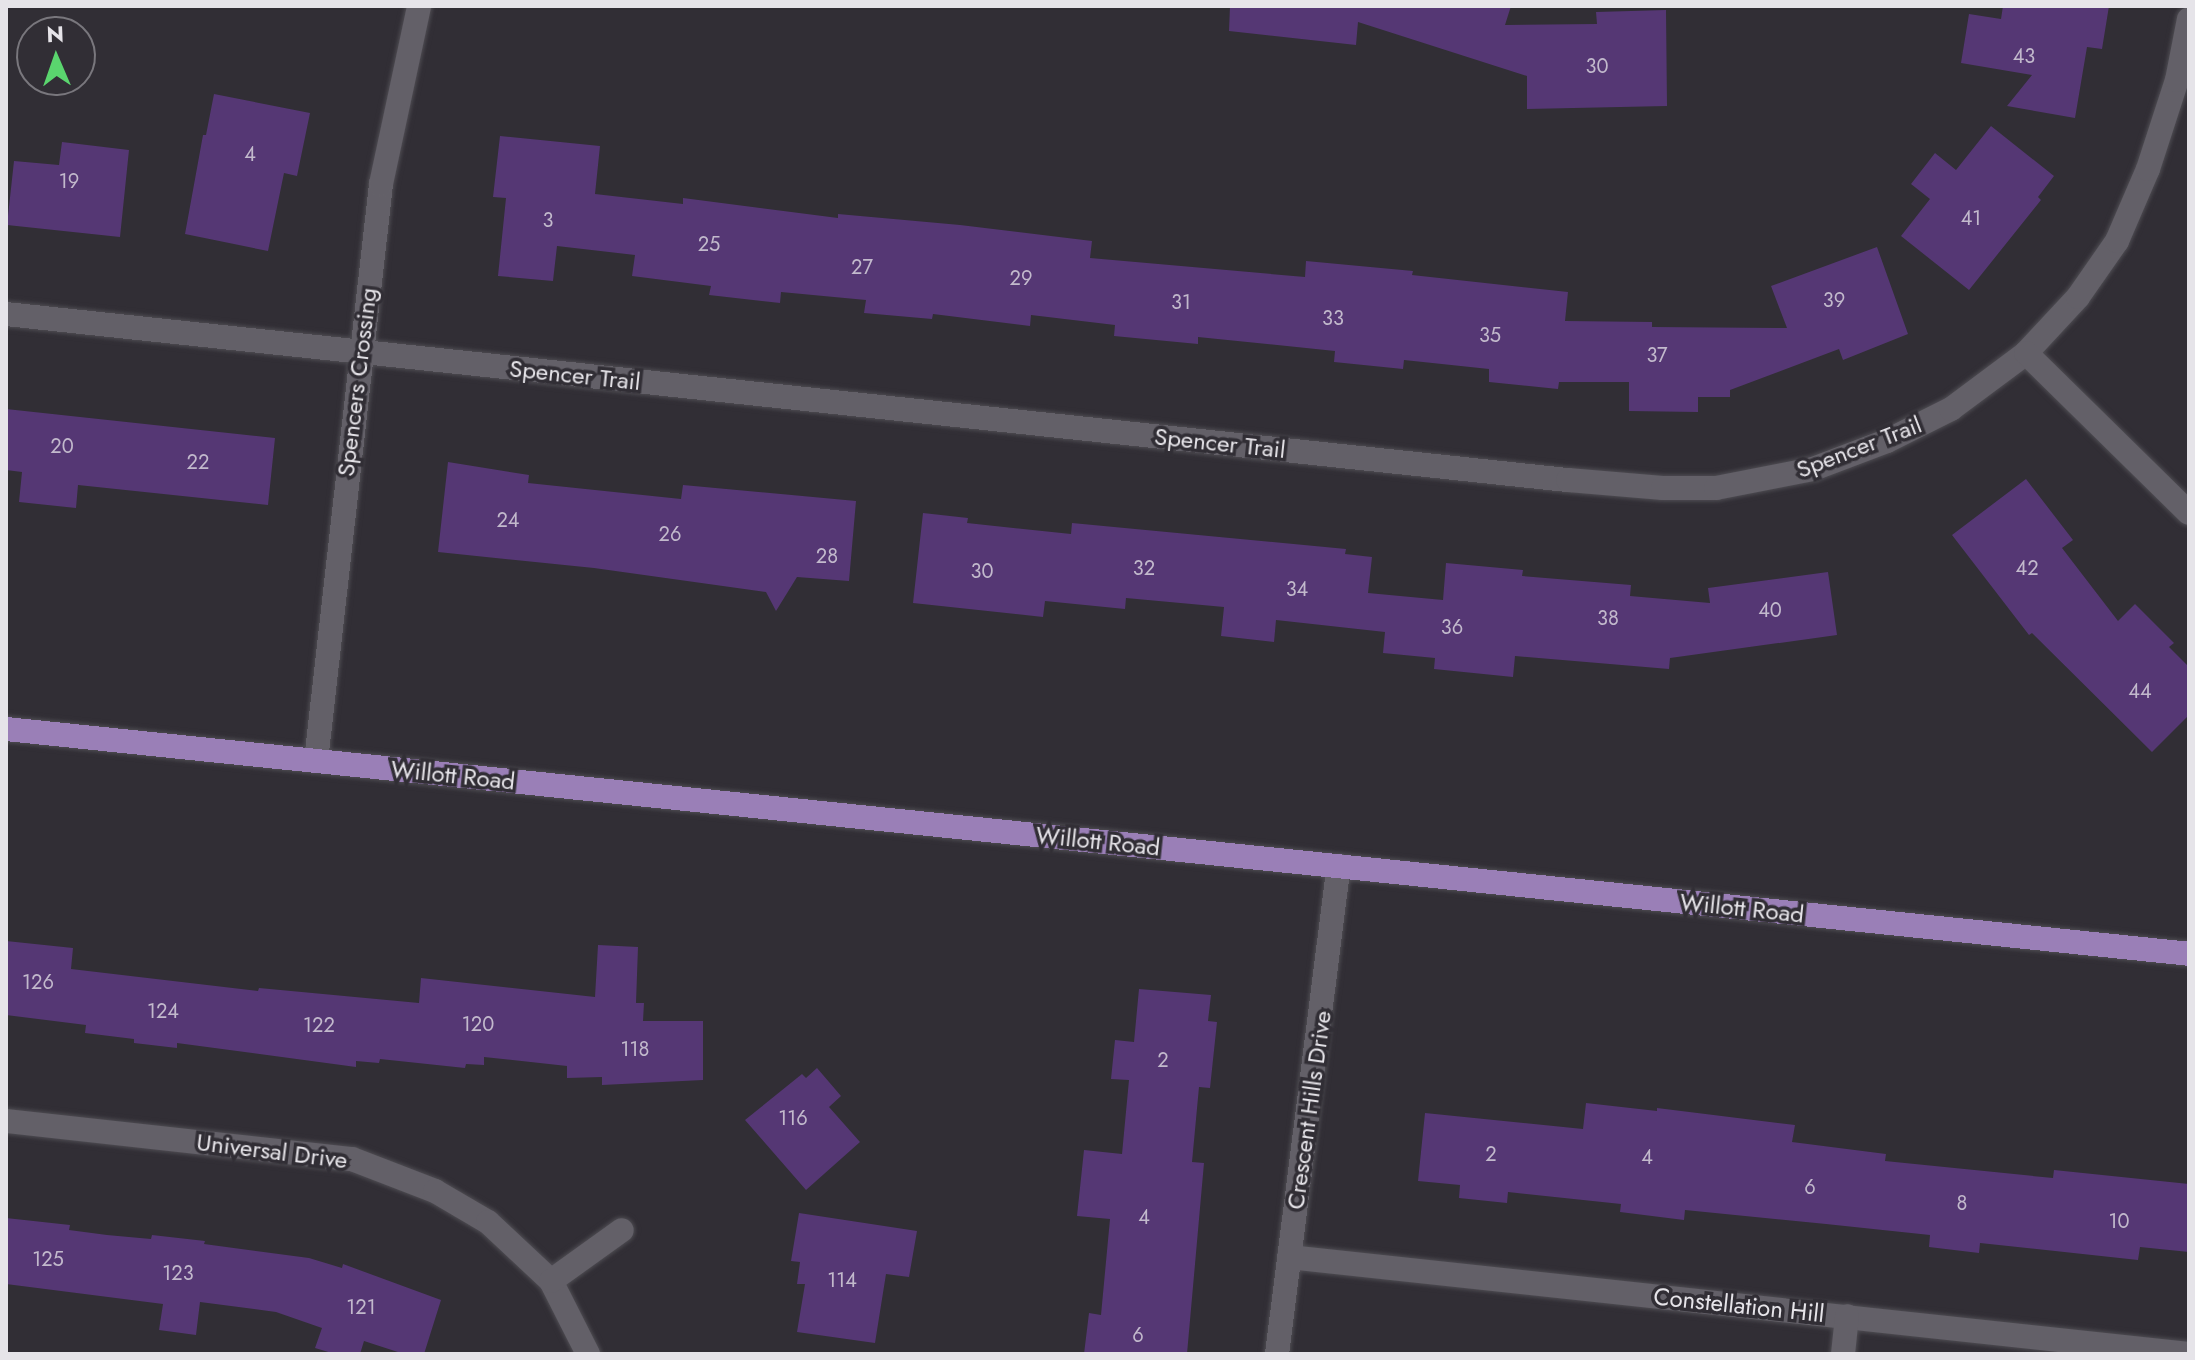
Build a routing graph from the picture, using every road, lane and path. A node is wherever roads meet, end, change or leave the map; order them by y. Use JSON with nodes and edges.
{"nodes":[{"id":1,"x":419,"y":6,"type":"edge"},
{"id":2,"x":2189,"y":19,"type":"edge"},
{"id":3,"x":6,"y":314,"type":"edge"},
{"id":4,"x":359,"y":352,"type":"junction"},
{"id":5,"x":2026,"y":353,"type":"junction"},
{"id":6,"x":2189,"y":513,"type":"edge"},
{"id":7,"x":6,"y":729,"type":"edge"},
{"id":8,"x":316,"y":761,"type":"junction"},
{"id":9,"x":1339,"y":866,"type":"junction"},
{"id":10,"x":2189,"y":954,"type":"edge"},
{"id":11,"x":6,"y":1121,"type":"edge"},
{"id":12,"x":622,"y":1230,"type":"dead end"},
{"id":13,"x":1289,"y":1257,"type":"junction"},
{"id":14,"x":551,"y":1281,"type":"junction"},
{"id":15,"x":1847,"y":1316,"type":"junction"},
{"id":16,"x":588,"y":1354,"type":"edge"},
{"id":17,"x":1277,"y":1354,"type":"edge"},
{"id":18,"x":1843,"y":1354,"type":"edge"},
{"id":19,"x":2189,"y":1354,"type":"edge"}],
"edges":[{"from":1,"to":4,"type":"street","name":"Spencers Crossing"},
{"from":2,"to":5,"type":"street","name":"Spencer Trail"},
{"from":3,"to":4,"type":"street","name":"Spencer Trail"},
{"from":4,"to":5,"type":"street","name":"Spencer Trail"},
{"from":4,"to":8,"type":"street","name":"Spencers Crossing"},
{"from":5,"to":6,"type":"street"},
{"from":7,"to":8,"type":"main road","name":"Willott Road"},
{"from":8,"to":9,"type":"main road","name":"Willott Road"},
{"from":9,"to":10,"type":"main road","name":"Willott Road"},
{"from":9,"to":13,"type":"street","name":"Crescent Hills Drive"},
{"from":11,"to":14,"type":"street","name":"Universal Drive"},
{"from":12,"to":14,"type":"street"},
{"from":13,"to":15,"type":"street","name":"Constellation Hill"},
{"from":13,"to":17,"type":"street","name":"Crescent Hills Drive"},
{"from":14,"to":16,"type":"street","name":"Universal Drive"},
{"from":15,"to":18,"type":"street"},
{"from":15,"to":19,"type":"street","name":"Constellation Hill"}]}
